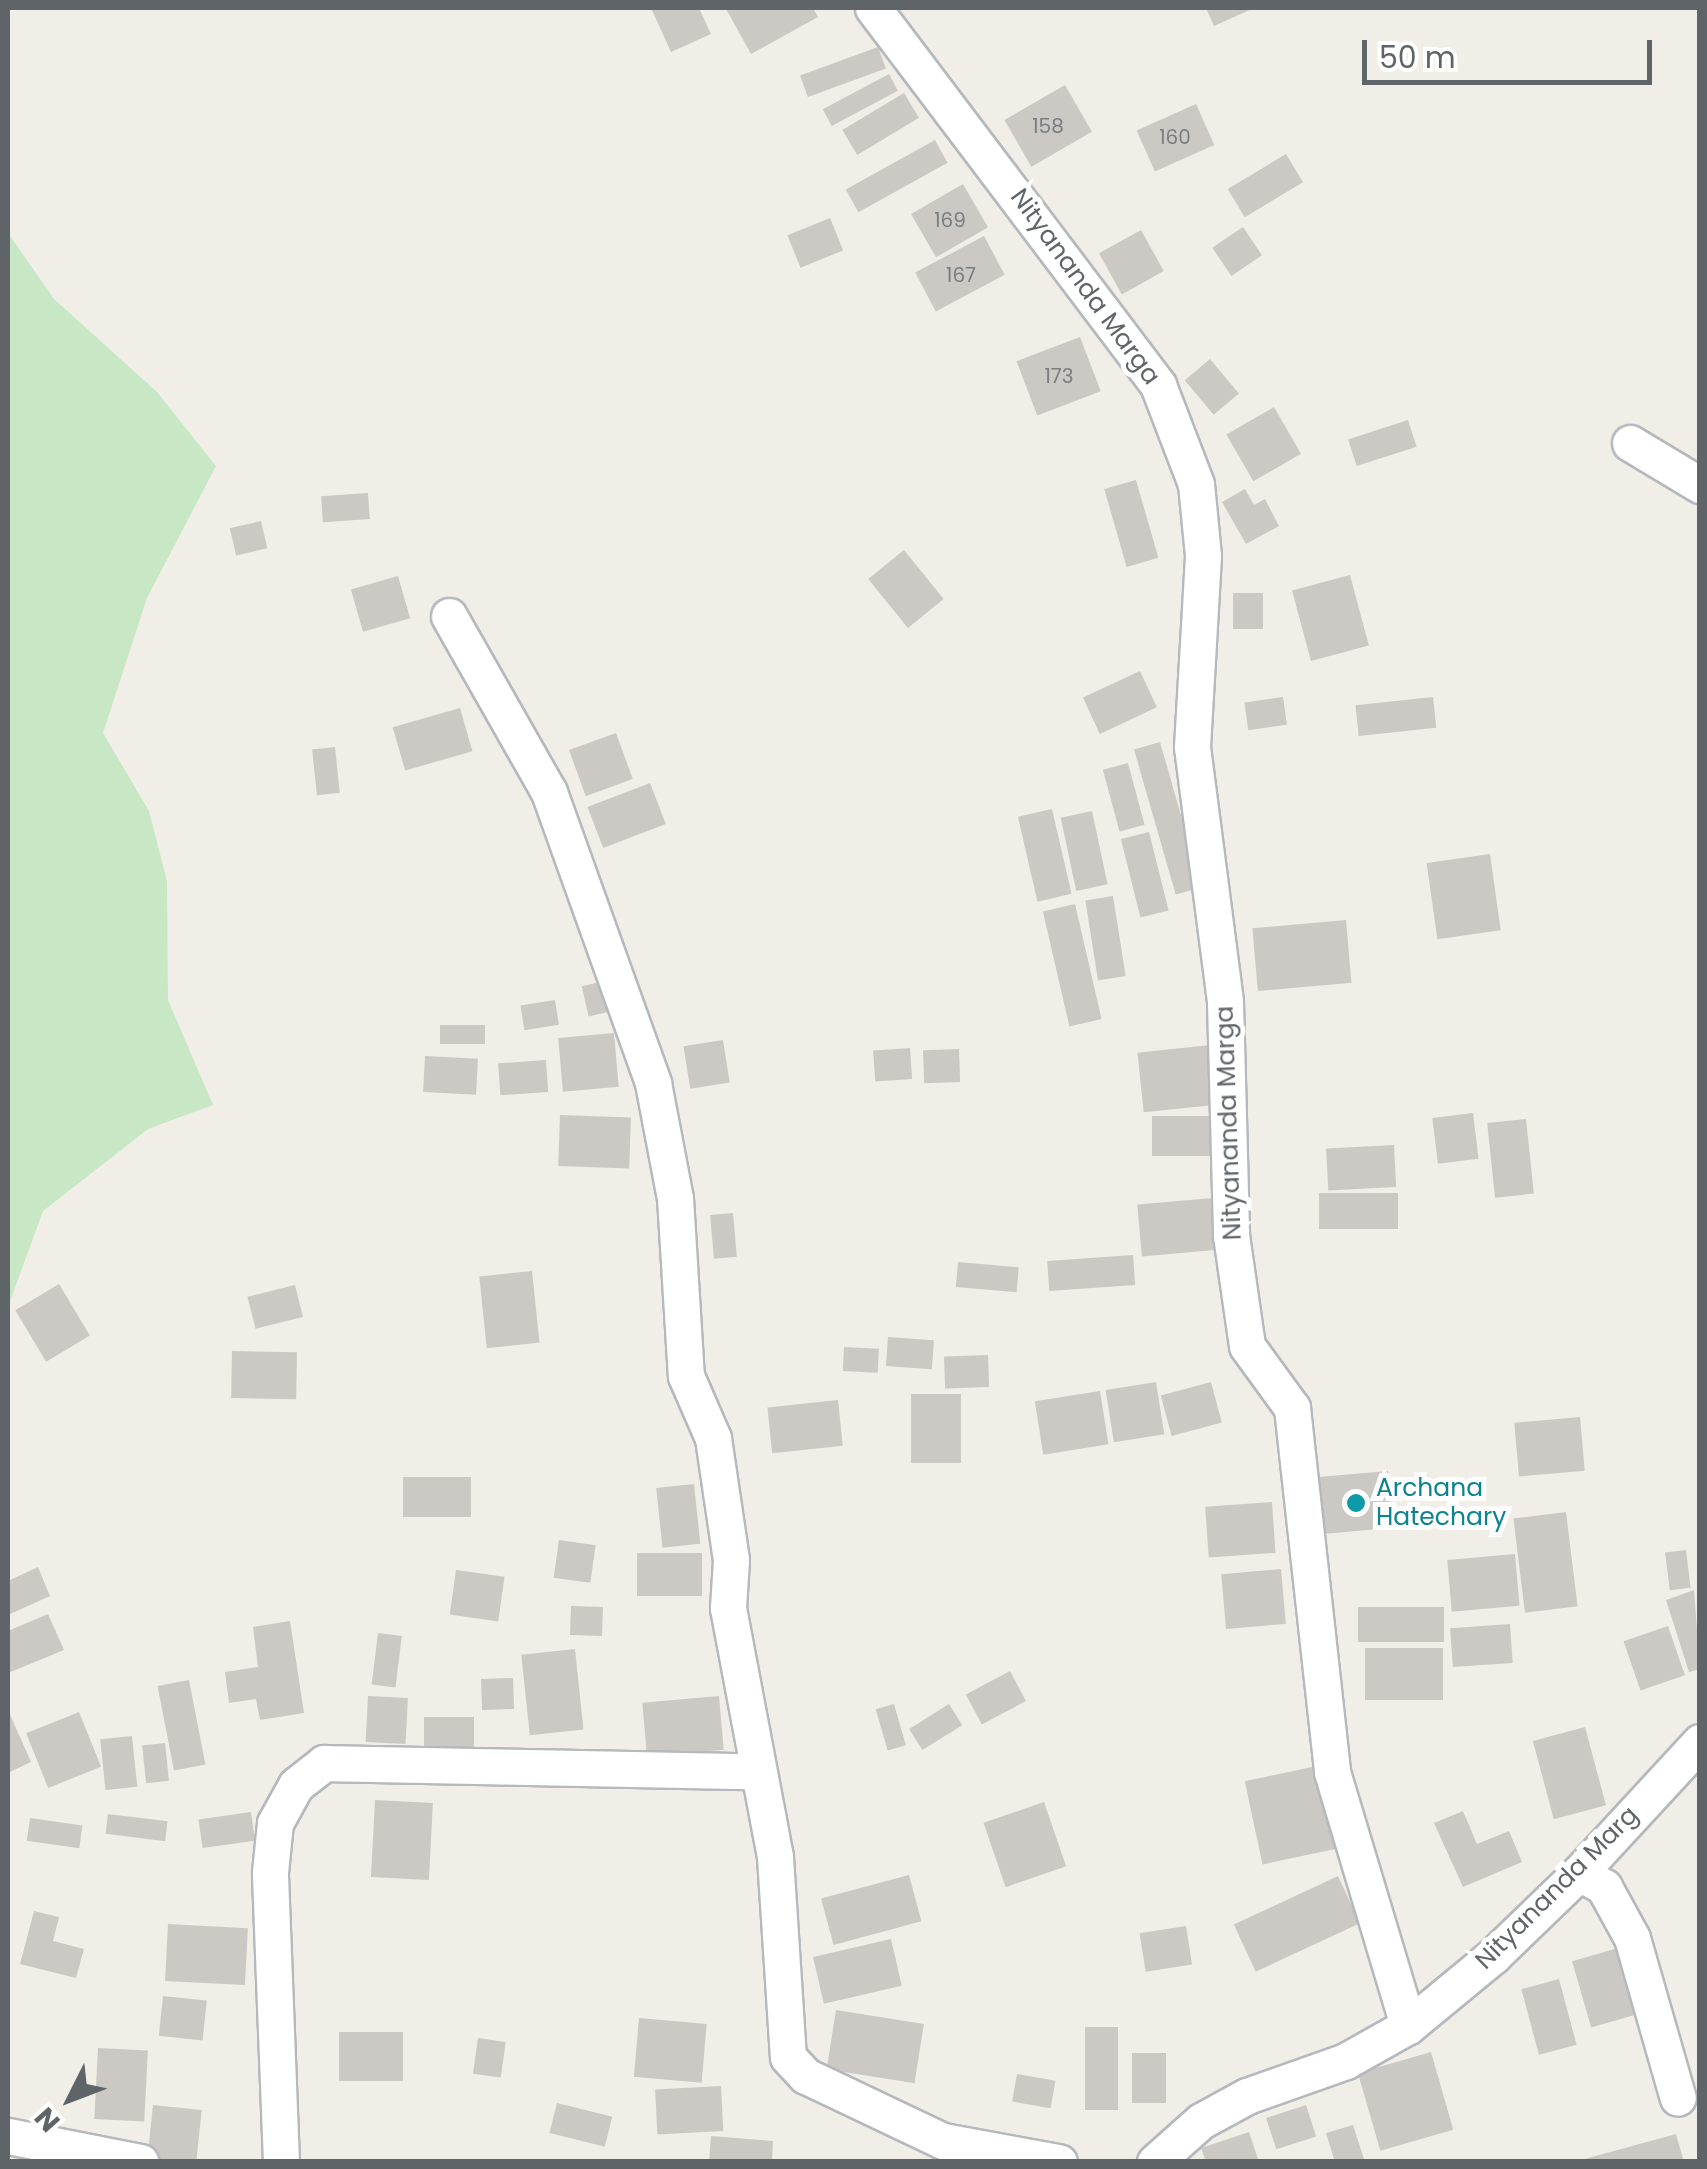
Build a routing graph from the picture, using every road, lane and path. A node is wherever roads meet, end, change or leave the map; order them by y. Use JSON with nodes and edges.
{"nodes":[{"id":1,"x":873,"y":8,"type":"edge"},
{"id":2,"x":1630,"y":444,"type":"dead end"},
{"id":3,"x":1700,"y":485,"type":"edge"},
{"id":4,"x":448,"y":616,"type":"dead end"},
{"id":5,"x":1700,"y":1742,"type":"edge"},
{"id":6,"x":757,"y":1771,"type":"junction"},
{"id":7,"x":1579,"y":1873,"type":"junction"},
{"id":8,"x":1408,"y":2026,"type":"junction"},
{"id":9,"x":1678,"y":2098,"type":"dead end"},
{"id":10,"x":8,"y":2136,"type":"edge"},
{"id":11,"x":105,"y":2156,"type":"edge"},
{"id":12,"x":140,"y":2162,"type":"edge"},
{"id":13,"x":281,"y":2162,"type":"edge"},
{"id":14,"x":1059,"y":2162,"type":"edge"},
{"id":15,"x":1155,"y":2162,"type":"edge"}],
"edges":[{"from":1,"to":8,"type":"street","name":"Nityananda Marga"},
{"from":2,"to":3,"type":"street"},
{"from":4,"to":6,"type":"street"},
{"from":5,"to":7,"type":"street","name":"Nityananda Marg"},
{"from":6,"to":13,"type":"street"},
{"from":6,"to":14,"type":"street"},
{"from":7,"to":8,"type":"street","name":"Nityananda Marg"},
{"from":7,"to":9,"type":"street"},
{"from":8,"to":15,"type":"street"},
{"from":10,"to":11,"type":"street"},
{"from":11,"to":12,"type":"street"}]}
